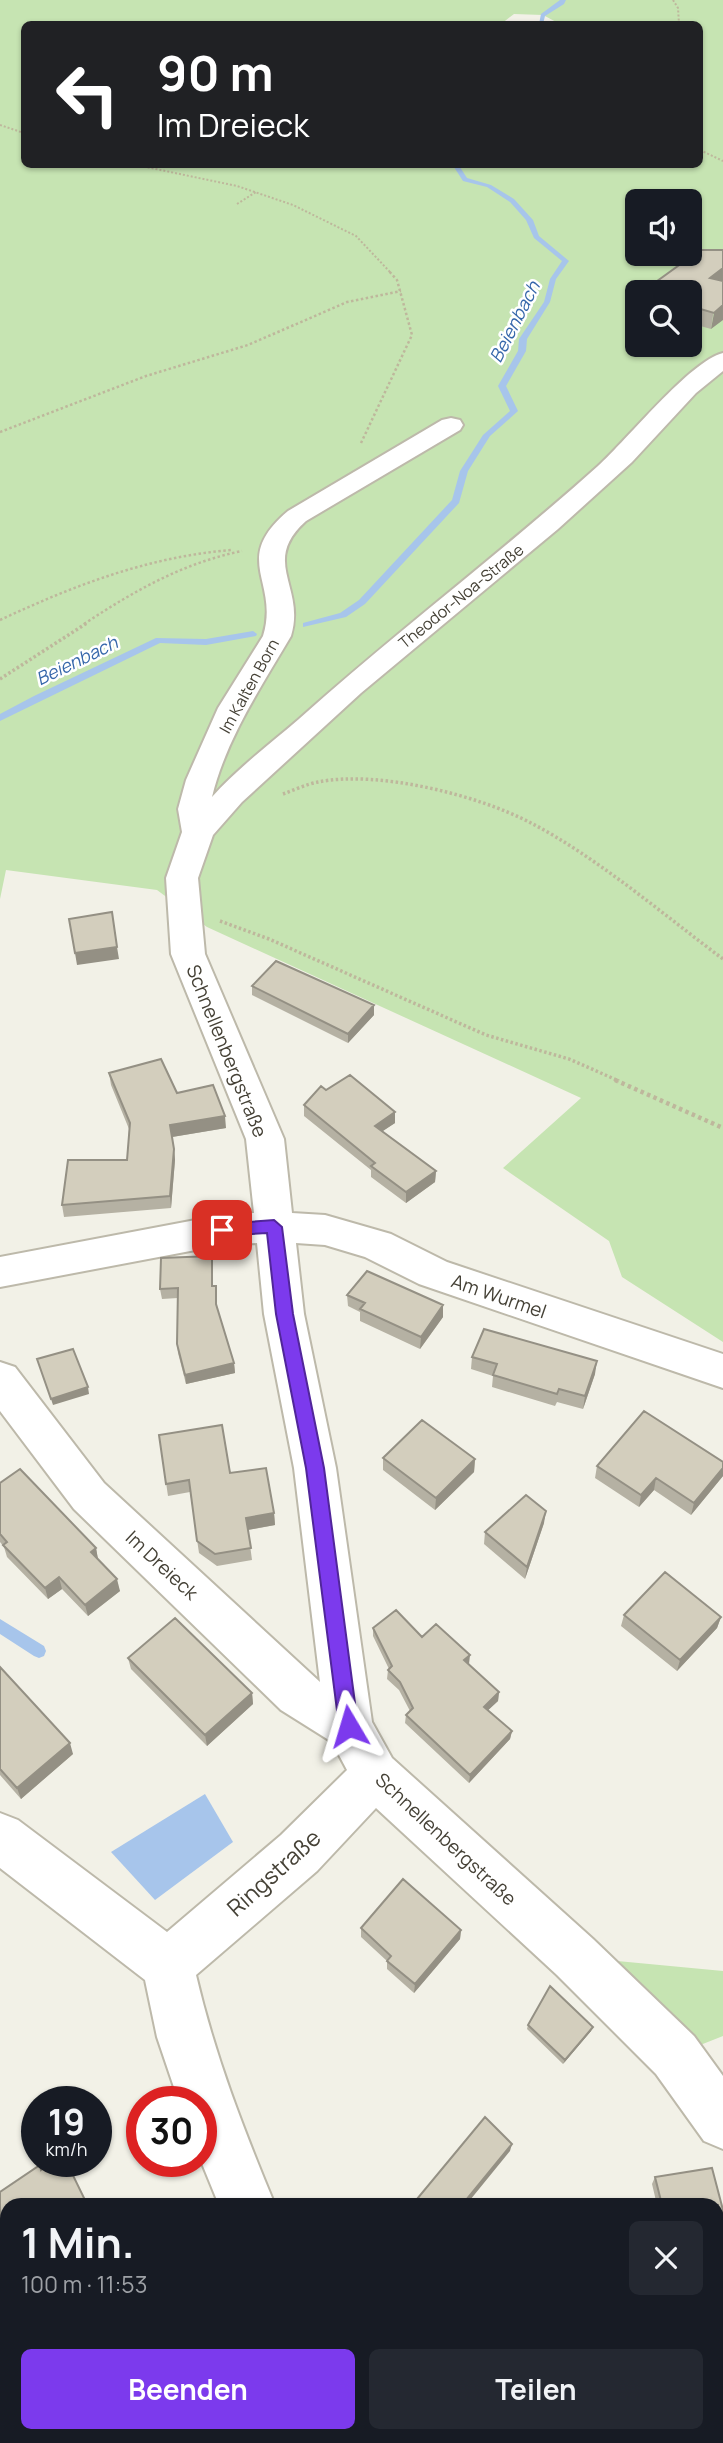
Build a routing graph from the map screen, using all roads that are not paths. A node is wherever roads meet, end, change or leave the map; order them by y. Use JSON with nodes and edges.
{"nodes":[{"id":1,"x":723,"y":360,"type":"edge"},
{"id":2,"x":451,"y":425,"type":"dead end"},
{"id":3,"x":198,"y":832,"type":"junction"},
{"id":4,"x":274,"y":1227,"type":"junction"},
{"id":5,"x":0,"y":1272,"type":"edge"},
{"id":6,"x":723,"y":1371,"type":"edge"},
{"id":7,"x":0,"y":1379,"type":"edge"},
{"id":8,"x":349,"y":1726,"type":"junction"},
{"id":9,"x":375,"y":1775,"type":"junction"},
{"id":10,"x":0,"y":1837,"type":"edge"},
{"id":11,"x":167,"y":1965,"type":"junction"},
{"id":12,"x":723,"y":2122,"type":"edge"},
{"id":13,"x":244,"y":2198,"type":"edge"}],
"edges":[{"from":1,"to":3,"type":"street","name":"Theodor-Noa-Straße"},
{"from":2,"to":3,"type":"street","name":"Im Kalten Born"},
{"from":3,"to":4,"type":"street","name":"Schnellenbergstraße"},
{"from":4,"to":5,"type":"street"},
{"from":4,"to":6,"type":"street","name":"Am Wurmel"},
{"from":4,"to":8,"type":"street","name":"Schnellenbergstraße"},
{"from":7,"to":8,"type":"street","name":"Im Dreieck"},
{"from":8,"to":9,"type":"street","name":"Schnellenbergstraße"},
{"from":9,"to":11,"type":"street","name":"Ringstraße"},
{"from":9,"to":12,"type":"street","name":"Schnellenbergstraße"},
{"from":10,"to":11,"type":"street"},
{"from":11,"to":13,"type":"street"}]}
